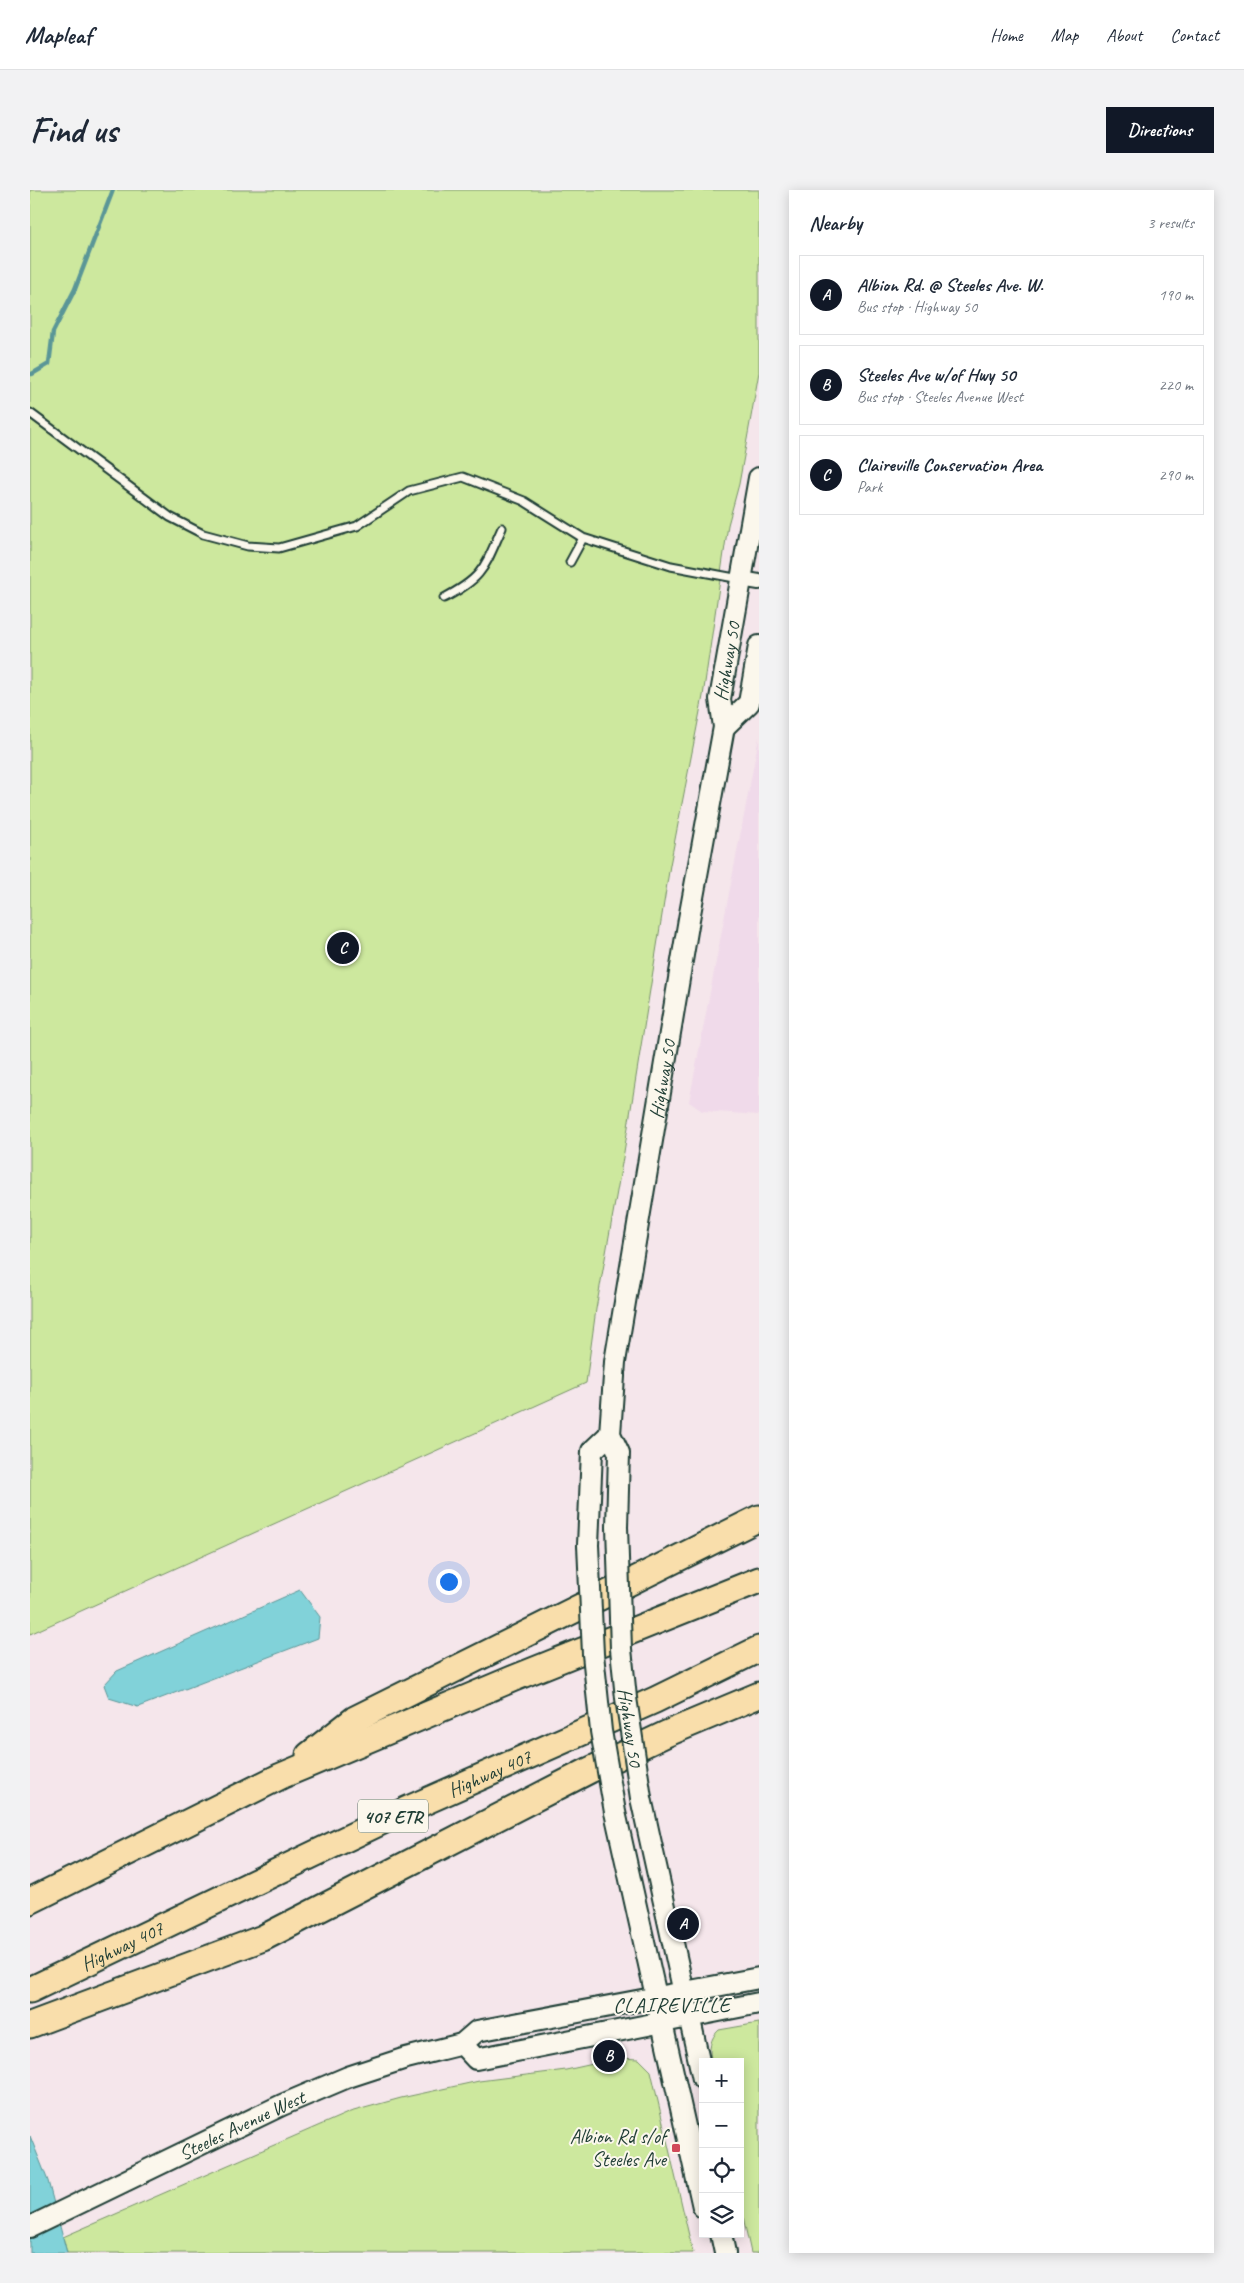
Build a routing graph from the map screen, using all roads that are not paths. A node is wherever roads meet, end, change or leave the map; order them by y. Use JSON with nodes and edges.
{"nodes":[{"id":1,"x":30,"y":413,"type":"edge"},
{"id":2,"x":759,"y":478,"type":"edge"},
{"id":3,"x":502,"y":528,"type":"dead end"},
{"id":4,"x":583,"y":538,"type":"junction"},
{"id":5,"x":570,"y":562,"type":"dead end"},
{"id":6,"x":750,"y":580,"type":"edge"},
{"id":7,"x":444,"y":598,"type":"dead end"},
{"id":8,"x":759,"y":646,"type":"edge"},
{"id":9,"x":724,"y":727,"type":"junction"},
{"id":10,"x":610,"y":1434,"type":"junction"},
{"id":11,"x":759,"y":1518,"type":"edge"},
{"id":12,"x":759,"y":1580,"type":"edge"},
{"id":13,"x":759,"y":1649,"type":"edge"},
{"id":14,"x":759,"y":1696,"type":"edge"},
{"id":15,"x":281,"y":1776,"type":"junction"},
{"id":16,"x":30,"y":1902,"type":"edge"},
{"id":17,"x":759,"y":1978,"type":"edge"},
{"id":18,"x":30,"y":1990,"type":"edge"},
{"id":19,"x":683,"y":1992,"type":"junction"},
{"id":20,"x":655,"y":1997,"type":"junction"},
{"id":21,"x":759,"y":2003,"type":"edge"},
{"id":22,"x":689,"y":2017,"type":"junction"},
{"id":23,"x":661,"y":2023,"type":"junction"},
{"id":24,"x":30,"y":2025,"type":"edge"},
{"id":25,"x":462,"y":2044,"type":"junction"},
{"id":26,"x":699,"y":2061,"type":"edge"},
{"id":27,"x":700,"y":2193,"type":"edge"},
{"id":28,"x":30,"y":2227,"type":"edge"},
{"id":29,"x":722,"y":2238,"type":"edge"},
{"id":30,"x":725,"y":2253,"type":"edge"}],
"edges":[{"from":1,"to":4,"type":"lane"},
{"from":2,"to":6,"type":"main road","name":"Highway 50"},
{"from":3,"to":7,"type":"lane"},
{"from":4,"to":5,"type":"lane"},
{"from":4,"to":6,"type":"lane"},
{"from":6,"to":9,"type":"main road","name":"Highway 50"},
{"from":8,"to":9,"type":"main road","name":"Highway 50"},
{"from":9,"to":10,"type":"main road","name":"Highway 50"},
{"from":10,"to":19,"type":"main road","name":"Highway 50","bridge":true},
{"from":10,"to":20,"type":"main road","name":"Highway 50","bridge":true},
{"from":11,"to":15,"type":"highway"},
{"from":12,"to":15,"type":"highway"},
{"from":13,"to":18,"type":"highway","name":"Highway 407","number":"407 ETR"},
{"from":14,"to":24,"type":"highway"},
{"from":15,"to":16,"type":"highway"},
{"from":17,"to":19,"type":"main road","name":"Steeles Avenue West"},
{"from":19,"to":20,"type":"main road","name":"Steeles Avenue West"},
{"from":19,"to":22,"type":"main road","name":"Highway 50"},
{"from":20,"to":23,"type":"main road","name":"Highway 50"},
{"from":20,"to":25,"type":"main road","name":"Steeles Avenue West"},
{"from":21,"to":22,"type":"main road"},
{"from":22,"to":23,"type":"main road"},
{"from":22,"to":26,"type":"main road","name":"Highway 50"},
{"from":23,"to":25,"type":"main road"},
{"from":23,"to":27,"type":"main road","name":"Highway 50"},
{"from":25,"to":28,"type":"main road","name":"Steeles Avenue West"},
{"from":29,"to":30,"type":"main road"}]}
